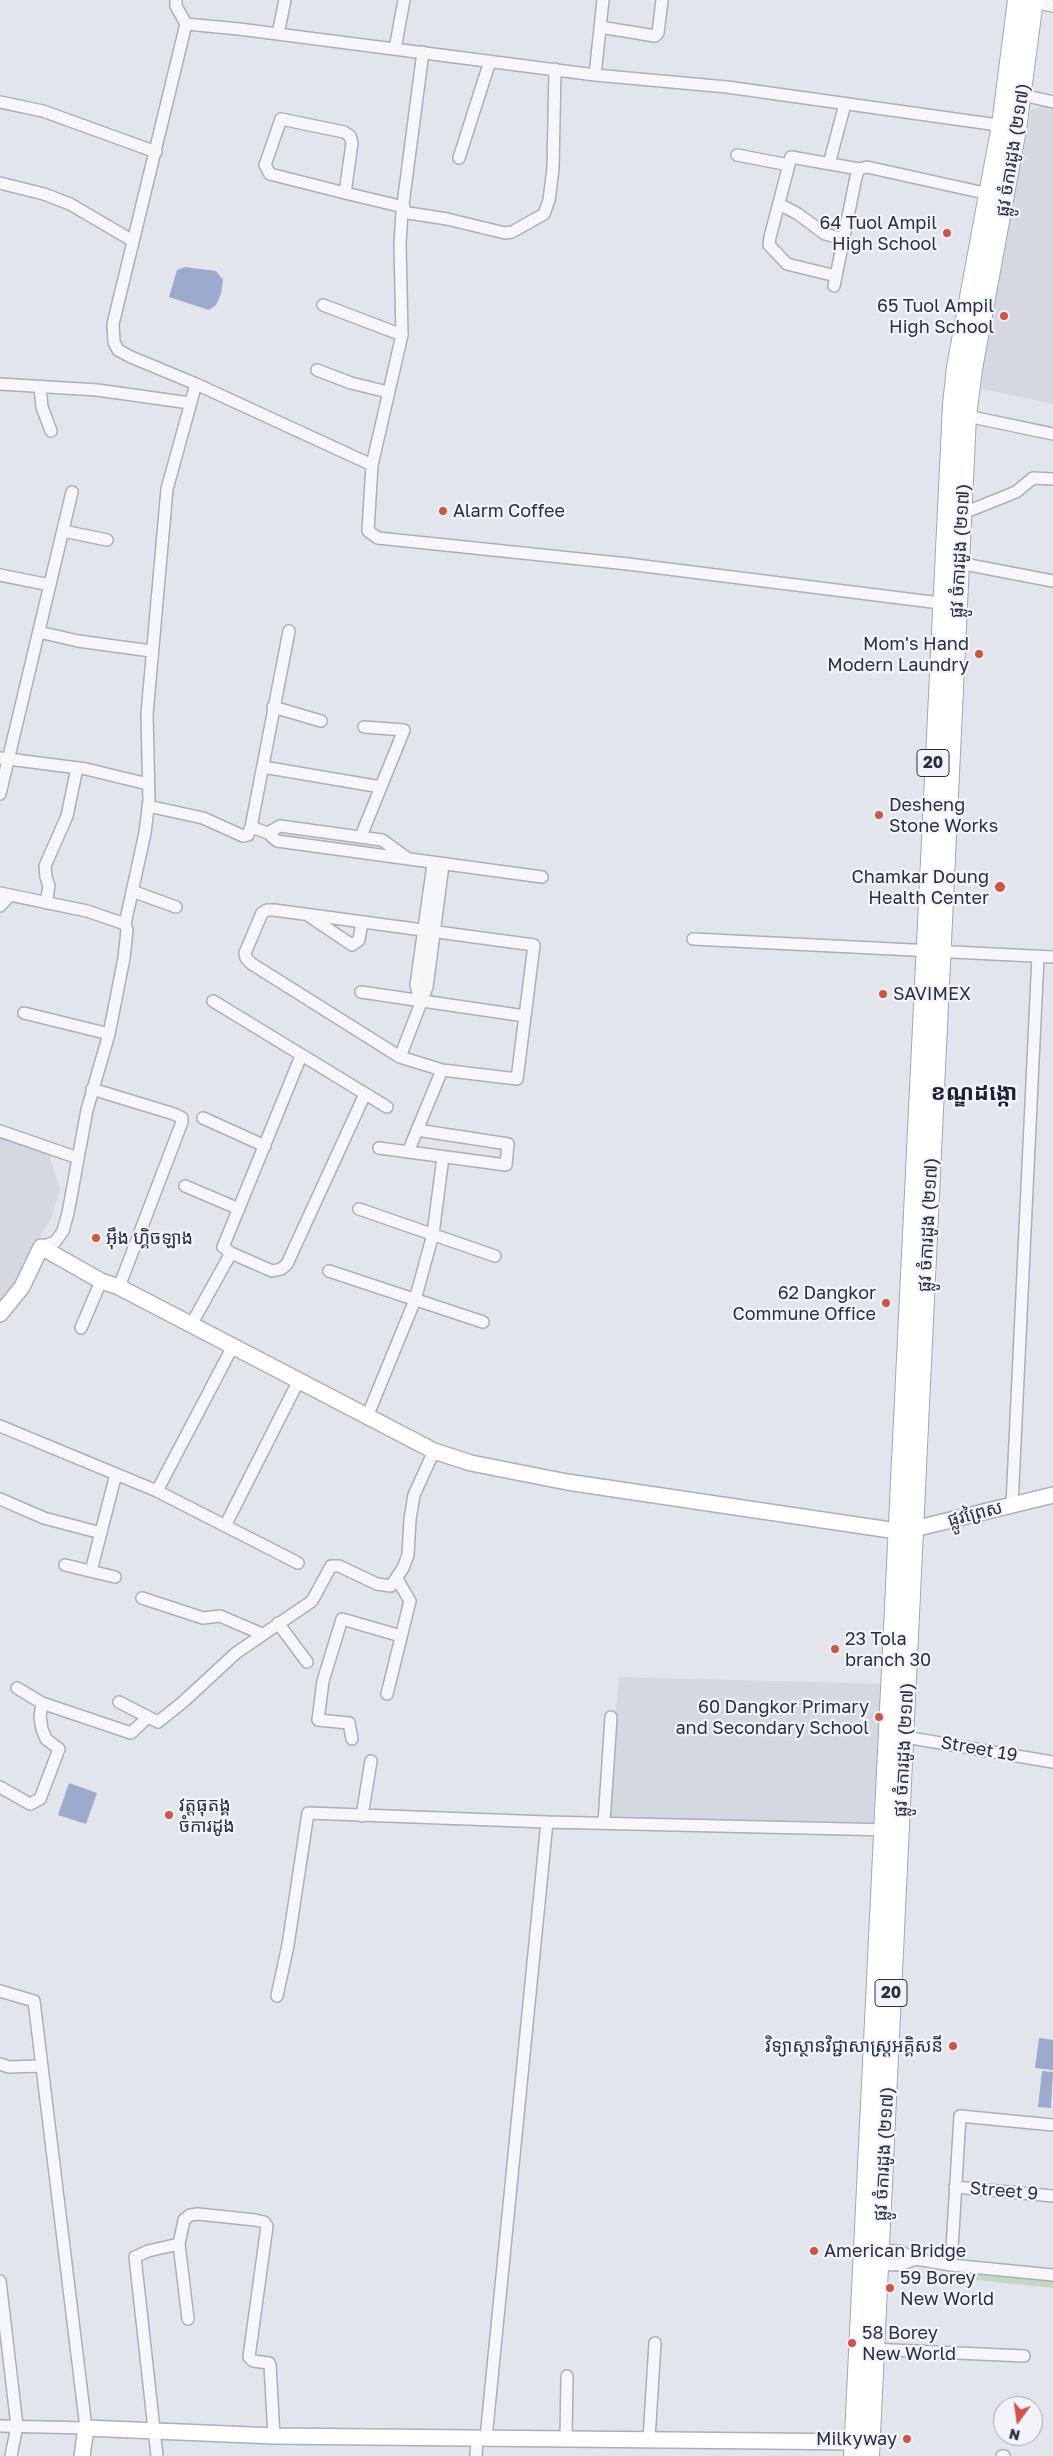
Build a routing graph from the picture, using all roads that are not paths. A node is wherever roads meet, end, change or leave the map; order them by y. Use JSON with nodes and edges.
{"nodes":[{"id":1,"x":176,"y":0,"type":"edge"},
{"id":2,"x":284,"y":0,"type":"edge"},
{"id":3,"x":404,"y":0,"type":"edge"},
{"id":4,"x":603,"y":0,"type":"edge"},
{"id":5,"x":662,"y":0,"type":"edge"},
{"id":6,"x":1027,"y":0,"type":"edge"},
{"id":7,"x":1053,"y":6,"type":"edge"},
{"id":8,"x":186,"y":24,"type":"junction"},
{"id":9,"x":600,"y":27,"type":"junction"},
{"id":10,"x":278,"y":34,"type":"junction"},
{"id":11,"x":395,"y":49,"type":"junction"},
{"id":12,"x":423,"y":52,"type":"junction"},
{"id":13,"x":490,"y":61,"type":"junction"},
{"id":14,"x":555,"y":69,"type":"junction"},
{"id":15,"x":595,"y":75,"type":"junction"},
{"id":16,"x":1022,"y":95,"type":"junction"},
{"id":17,"x":0,"y":102,"type":"edge"},
{"id":18,"x":1053,"y":102,"type":"edge"},
{"id":19,"x":845,"y":104,"type":"junction"},
{"id":20,"x":1009,"y":127,"type":"junction"},
{"id":21,"x":156,"y":152,"type":"junction"},
{"id":22,"x":737,"y":155,"type":"dead end"},
{"id":23,"x":459,"y":158,"type":"dead end"},
{"id":24,"x":829,"y":164,"type":"junction"},
{"id":25,"x":789,"y":165,"type":"junction"},
{"id":26,"x":859,"y":169,"type":"junction"},
{"id":27,"x":0,"y":182,"type":"edge"},
{"id":28,"x":345,"y":193,"type":"junction"},
{"id":29,"x":989,"y":194,"type":"junction"},
{"id":30,"x":779,"y":204,"type":"junction"},
{"id":31,"x":403,"y":210,"type":"junction"},
{"id":32,"x":844,"y":239,"type":"junction"},
{"id":33,"x":133,"y":240,"type":"junction"},
{"id":34,"x":979,"y":293,"type":"junction"},
{"id":35,"x":323,"y":305,"type":"dead end"},
{"id":36,"x":402,"y":335,"type":"junction"},
{"id":37,"x":317,"y":370,"type":"dead end"},
{"id":38,"x":0,"y":384,"type":"edge"},
{"id":39,"x":196,"y":384,"type":"junction"},
{"id":40,"x":40,"y":387,"type":"junction"},
{"id":41,"x":388,"y":392,"type":"junction"},
{"id":42,"x":190,"y":403,"type":"junction"},
{"id":43,"x":967,"y":416,"type":"junction"},
{"id":44,"x":51,"y":431,"type":"dead end"},
{"id":45,"x":1053,"y":434,"type":"edge"},
{"id":46,"x":372,"y":465,"type":"junction"},
{"id":47,"x":1053,"y":479,"type":"edge"},
{"id":48,"x":72,"y":492,"type":"dead end"},
{"id":49,"x":961,"y":514,"type":"junction"},
{"id":50,"x":63,"y":531,"type":"junction"},
{"id":51,"x":106,"y":540,"type":"dead end"},
{"id":52,"x":959,"y":563,"type":"junction"},
{"id":53,"x":0,"y":575,"type":"edge"},
{"id":54,"x":1053,"y":581,"type":"edge"},
{"id":55,"x":50,"y":585,"type":"junction"},
{"id":56,"x":949,"y":605,"type":"junction"},
{"id":57,"x":290,"y":631,"type":"dead end"},
{"id":58,"x":39,"y":632,"type":"junction"},
{"id":59,"x":151,"y":651,"type":"junction"},
{"id":60,"x":273,"y":707,"type":"junction"},
{"id":61,"x":321,"y":721,"type":"dead end"},
{"id":62,"x":364,"y":727,"type":"dead end"},
{"id":63,"x":4,"y":759,"type":"edge"},
{"id":64,"x":263,"y":767,"type":"junction"},
{"id":65,"x":77,"y":768,"type":"junction"},
{"id":66,"x":148,"y":784,"type":"junction"},
{"id":67,"x":381,"y":787,"type":"junction"},
{"id":68,"x":0,"y":794,"type":"edge"},
{"id":69,"x":148,"y":806,"type":"junction"},
{"id":70,"x":251,"y":827,"type":"junction"},
{"id":71,"x":268,"y":833,"type":"junction"},
{"id":72,"x":361,"y":836,"type":"junction"},
{"id":73,"x":408,"y":859,"type":"junction"},
{"id":74,"x":438,"y":865,"type":"junction"},
{"id":75,"x":542,"y":877,"type":"dead end"},
{"id":76,"x":132,"y":891,"type":"junction"},
{"id":77,"x":4,"y":894,"type":"edge"},
{"id":78,"x":46,"y":903,"type":"junction"},
{"id":79,"x":0,"y":906,"type":"edge"},
{"id":80,"x":176,"y":907,"type":"dead end"},
{"id":81,"x":308,"y":915,"type":"junction"},
{"id":82,"x":362,"y":922,"type":"junction"},
{"id":83,"x":125,"y":924,"type":"junction"},
{"id":84,"x":430,"y":932,"type":"junction"},
{"id":85,"x":693,"y":939,"type":"dead end"},
{"id":86,"x":932,"y":951,"type":"junction"},
{"id":87,"x":1038,"y":956,"type":"junction"},
{"id":88,"x":1053,"y":957,"type":"edge"},
{"id":89,"x":361,"y":992,"type":"dead end"},
{"id":90,"x":420,"y":1000,"type":"junction"},
{"id":91,"x":213,"y":1001,"type":"dead end"},
{"id":92,"x":24,"y":1013,"type":"dead end"},
{"id":93,"x":525,"y":1016,"type":"junction"},
{"id":94,"x":109,"y":1034,"type":"junction"},
{"id":95,"x":301,"y":1056,"type":"junction"},
{"id":96,"x":400,"y":1057,"type":"junction"},
{"id":97,"x":442,"y":1070,"type":"junction"},
{"id":98,"x":92,"y":1089,"type":"junction"},
{"id":99,"x":365,"y":1094,"type":"junction"},
{"id":100,"x":387,"y":1107,"type":"dead end"},
{"id":101,"x":203,"y":1118,"type":"dead end"},
{"id":102,"x":417,"y":1130,"type":"junction"},
{"id":103,"x":0,"y":1131,"type":"edge"},
{"id":104,"x":265,"y":1146,"type":"junction"},
{"id":105,"x":378,"y":1148,"type":"dead end"},
{"id":106,"x":408,"y":1152,"type":"junction"},
{"id":107,"x":443,"y":1157,"type":"junction"},
{"id":108,"x":78,"y":1158,"type":"junction"},
{"id":109,"x":185,"y":1186,"type":"dead end"},
{"id":110,"x":238,"y":1209,"type":"junction"},
{"id":111,"x":359,"y":1209,"type":"dead end"},
{"id":112,"x":433,"y":1234,"type":"junction"},
{"id":113,"x":40,"y":1247,"type":"junction"},
{"id":114,"x":230,"y":1252,"type":"junction"},
{"id":115,"x":495,"y":1256,"type":"dead end"},
{"id":116,"x":329,"y":1271,"type":"dead end"},
{"id":117,"x":101,"y":1281,"type":"junction"},
{"id":118,"x":119,"y":1287,"type":"junction"},
{"id":119,"x":415,"y":1300,"type":"junction"},
{"id":120,"x":0,"y":1314,"type":"edge"},
{"id":121,"x":483,"y":1322,"type":"dead end"},
{"id":122,"x":192,"y":1325,"type":"junction"},
{"id":123,"x":81,"y":1328,"type":"dead end"},
{"id":124,"x":233,"y":1346,"type":"junction"},
{"id":125,"x":299,"y":1380,"type":"junction"},
{"id":126,"x":367,"y":1417,"type":"junction"},
{"id":127,"x":0,"y":1426,"type":"edge"},
{"id":128,"x":434,"y":1451,"type":"junction"},
{"id":129,"x":116,"y":1474,"type":"junction"},
{"id":130,"x":158,"y":1491,"type":"junction"},
{"id":131,"x":1053,"y":1494,"type":"edge"},
{"id":132,"x":0,"y":1500,"type":"edge"},
{"id":133,"x":1012,"y":1505,"type":"junction"},
{"id":134,"x":225,"y":1526,"type":"junction"},
{"id":135,"x":905,"y":1530,"type":"junction"},
{"id":136,"x":101,"y":1533,"type":"junction"},
{"id":137,"x":298,"y":1563,"type":"dead end"},
{"id":138,"x":65,"y":1565,"type":"dead end"},
{"id":139,"x":91,"y":1571,"type":"junction"},
{"id":140,"x":115,"y":1577,"type":"dead end"},
{"id":141,"x":397,"y":1579,"type":"junction"},
{"id":142,"x":142,"y":1598,"type":"dead end"},
{"id":143,"x":278,"y":1623,"type":"junction"},
{"id":144,"x":262,"y":1634,"type":"junction"},
{"id":145,"x":401,"y":1636,"type":"junction"},
{"id":146,"x":307,"y":1662,"type":"dead end"},
{"id":147,"x":17,"y":1688,"type":"dead end"},
{"id":148,"x":387,"y":1694,"type":"dead end"},
{"id":149,"x":119,"y":1702,"type":"dead end"},
{"id":150,"x":42,"y":1703,"type":"junction"},
{"id":151,"x":148,"y":1716,"type":"junction"},
{"id":152,"x":611,"y":1717,"type":"dead end"},
{"id":153,"x":905,"y":1737,"type":"junction"},
{"id":154,"x":352,"y":1739,"type":"dead end"},
{"id":155,"x":371,"y":1761,"type":"dead end"},
{"id":156,"x":1053,"y":1762,"type":"edge"},
{"id":157,"x":0,"y":1787,"type":"edge"},
{"id":158,"x":362,"y":1816,"type":"junction"},
{"id":159,"x":548,"y":1822,"type":"junction"},
{"id":160,"x":604,"y":1823,"type":"junction"},
{"id":161,"x":891,"y":1830,"type":"junction"},
{"id":162,"x":0,"y":1991,"type":"edge"},
{"id":163,"x":278,"y":1996,"type":"dead end"},
{"id":164,"x":0,"y":2064,"type":"edge"},
{"id":165,"x":40,"y":2066,"type":"junction"},
{"id":166,"x":1053,"y":2124,"type":"edge"},
{"id":167,"x":954,"y":2187,"type":"junction"},
{"id":168,"x":1053,"y":2196,"type":"edge"},
{"id":169,"x":179,"y":2244,"type":"junction"},
{"id":170,"x":871,"y":2257,"type":"junction"},
{"id":171,"x":950,"y":2265,"type":"junction"},
{"id":172,"x":1053,"y":2275,"type":"edge"},
{"id":173,"x":0,"y":2281,"type":"edge"},
{"id":174,"x":188,"y":2319,"type":"dead end"},
{"id":175,"x":655,"y":2343,"type":"dead end"},
{"id":176,"x":866,"y":2349,"type":"junction"},
{"id":177,"x":1024,"y":2356,"type":"dead end"},
{"id":178,"x":567,"y":2376,"type":"dead end"},
{"id":179,"x":0,"y":2426,"type":"edge"},
{"id":180,"x":16,"y":2426,"type":"junction"},
{"id":181,"x":86,"y":2428,"type":"junction"},
{"id":182,"x":155,"y":2431,"type":"junction"},
{"id":183,"x":274,"y":2436,"type":"junction"},
{"id":184,"x":481,"y":2438,"type":"junction"},
{"id":185,"x":566,"y":2438,"type":"junction"},
{"id":186,"x":649,"y":2439,"type":"junction"},
{"id":187,"x":862,"y":2449,"type":"edge"},
{"id":188,"x":12,"y":2456,"type":"edge"},
{"id":189,"x":82,"y":2456,"type":"edge"},
{"id":190,"x":157,"y":2456,"type":"edge"},
{"id":191,"x":476,"y":2456,"type":"edge"}],
"edges":[{"from":1,"to":8,"type":"street"},
{"from":2,"to":10,"type":"street"},
{"from":3,"to":11,"type":"street"},
{"from":4,"to":9,"type":"street"},
{"from":5,"to":9,"type":"street"},
{"from":6,"to":7,"type":"street"},
{"from":6,"to":16,"type":"main road","name":"ផ្លូវ ចំការដូង (២១៧)","number":"20"},
{"from":6,"to":20,"type":"main road","name":"ផ្លូវ ចំការដូង (២១៧)","number":"20"},
{"from":8,"to":10,"type":"street"},
{"from":8,"to":21,"type":"street"},
{"from":9,"to":15,"type":"street"},
{"from":10,"to":11,"type":"street"},
{"from":11,"to":12,"type":"street"},
{"from":12,"to":13,"type":"street"},
{"from":12,"to":31,"type":"street"},
{"from":13,"to":14,"type":"street"},
{"from":13,"to":23,"type":"street"},
{"from":14,"to":15,"type":"street"},
{"from":14,"to":31,"type":"street"},
{"from":15,"to":19,"type":"street"},
{"from":16,"to":18,"type":"street"},
{"from":16,"to":20,"type":"main road","name":"ផ្លូវ ចំការដូង (២១៧)","number":"20"},
{"from":17,"to":21,"type":"street"},
{"from":19,"to":20,"type":"street"},
{"from":19,"to":24,"type":"street"},
{"from":20,"to":29,"type":"main road","name":"ផ្លូវ ចំការដូង (២១៧)","number":"20"},
{"from":20,"to":34,"type":"main road","name":"ផ្លូវ ចំការដូង (២១៧)","number":"20"},
{"from":21,"to":33,"type":"street"},
{"from":22,"to":25,"type":"street"},
{"from":24,"to":25,"type":"street"},
{"from":24,"to":26,"type":"street"},
{"from":25,"to":30,"type":"street"},
{"from":26,"to":29,"type":"street"},
{"from":26,"to":32,"type":"street"},
{"from":27,"to":33,"type":"street"},
{"from":28,"to":28,"type":"street"},
{"from":28,"to":31,"type":"street"},
{"from":29,"to":34,"type":"main road","name":"ផ្លូវ ចំការដូង (២១៧)","number":"20"},
{"from":30,"to":32,"type":"street"},
{"from":30,"to":32,"type":"street"},
{"from":31,"to":36,"type":"street"},
{"from":33,"to":39,"type":"street"},
{"from":34,"to":43,"type":"main road","name":"ផ្លូវ ចំការដូង (២១៧)","number":"20"},
{"from":34,"to":56,"type":"main road","name":"ផ្លូវ ចំការដូង (២១៧)","number":"20"},
{"from":35,"to":36,"type":"street"},
{"from":36,"to":41,"type":"street"},
{"from":37,"to":41,"type":"street"},
{"from":38,"to":40,"type":"street"},
{"from":39,"to":42,"type":"street"},
{"from":39,"to":46,"type":"street"},
{"from":40,"to":42,"type":"street"},
{"from":40,"to":44,"type":"street"},
{"from":41,"to":46,"type":"street"},
{"from":42,"to":59,"type":"street"},
{"from":43,"to":45,"type":"street"},
{"from":43,"to":49,"type":"main road","name":"ផ្លូវ ចំការដូង (២១៧)","number":"20"},
{"from":46,"to":56,"type":"street"},
{"from":47,"to":49,"type":"street"},
{"from":48,"to":50,"type":"street"},
{"from":49,"to":52,"type":"main road","name":"ផ្លូវ ចំការដូង (២១៧)","number":"20"},
{"from":50,"to":51,"type":"street"},
{"from":50,"to":55,"type":"street"},
{"from":52,"to":54,"type":"street"},
{"from":52,"to":56,"type":"main road","name":"ផ្លូវ ចំការដូង (២១៧)","number":"20"},
{"from":53,"to":55,"type":"street"},
{"from":55,"to":58,"type":"street"},
{"from":56,"to":86,"type":"main road","name":"ផ្លូវ ចំការដូង (២១៧)","number":"20"},
{"from":57,"to":60,"type":"street"},
{"from":58,"to":59,"type":"street"},
{"from":58,"to":63,"type":"street"},
{"from":59,"to":66,"type":"street"},
{"from":60,"to":61,"type":"street"},
{"from":60,"to":64,"type":"street"},
{"from":62,"to":67,"type":"street"},
{"from":63,"to":65,"type":"street"},
{"from":63,"to":68,"type":"street"},
{"from":64,"to":67,"type":"street"},
{"from":64,"to":70,"type":"street"},
{"from":65,"to":66,"type":"street"},
{"from":65,"to":78,"type":"street"},
{"from":66,"to":69,"type":"street"},
{"from":67,"to":72,"type":"street"},
{"from":69,"to":70,"type":"street"},
{"from":69,"to":76,"type":"street"},
{"from":70,"to":71,"type":"street"},
{"from":71,"to":72,"type":"street"},
{"from":71,"to":73,"type":"street"},
{"from":72,"to":73,"type":"street"},
{"from":73,"to":74,"type":"street"},
{"from":74,"to":75,"type":"street"},
{"from":74,"to":84,"type":"street"},
{"from":76,"to":80,"type":"street"},
{"from":76,"to":83,"type":"street"},
{"from":77,"to":78,"type":"street"},
{"from":77,"to":79,"type":"street"},
{"from":78,"to":83,"type":"street"},
{"from":81,"to":82,"type":"street"},
{"from":81,"to":82,"type":"street"},
{"from":81,"to":96,"type":"street"},
{"from":82,"to":84,"type":"street"},
{"from":83,"to":94,"type":"street"},
{"from":84,"to":90,"type":"street"},
{"from":84,"to":93,"type":"street"},
{"from":85,"to":86,"type":"street"},
{"from":86,"to":87,"type":"street"},
{"from":86,"to":135,"type":"main road","name":"ផ្លូវ ចំការដូង (២១៧)","number":"20"},
{"from":87,"to":88,"type":"street"},
{"from":87,"to":133,"type":"street"},
{"from":89,"to":90,"type":"street"},
{"from":90,"to":93,"type":"street"},
{"from":90,"to":96,"type":"street"},
{"from":91,"to":95,"type":"street"},
{"from":92,"to":94,"type":"street"},
{"from":93,"to":97,"type":"street"},
{"from":94,"to":98,"type":"street"},
{"from":95,"to":99,"type":"street"},
{"from":95,"to":104,"type":"street"},
{"from":96,"to":97,"type":"street"},
{"from":97,"to":102,"type":"street"},
{"from":98,"to":108,"type":"street"},
{"from":98,"to":118,"type":"street"},
{"from":99,"to":100,"type":"street"},
{"from":99,"to":114,"type":"street"},
{"from":101,"to":104,"type":"street"},
{"from":102,"to":106,"type":"street"},
{"from":102,"to":107,"type":"street"},
{"from":103,"to":108,"type":"street"},
{"from":104,"to":110,"type":"street"},
{"from":105,"to":106,"type":"street"},
{"from":106,"to":107,"type":"street"},
{"from":107,"to":112,"type":"street"},
{"from":108,"to":113,"type":"street"},
{"from":109,"to":110,"type":"street"},
{"from":110,"to":114,"type":"street"},
{"from":111,"to":112,"type":"street"},
{"from":112,"to":115,"type":"street"},
{"from":112,"to":119,"type":"street"},
{"from":113,"to":117,"type":"street"},
{"from":113,"to":120,"type":"street"},
{"from":114,"to":122,"type":"street"},
{"from":116,"to":119,"type":"street"},
{"from":117,"to":118,"type":"street"},
{"from":117,"to":123,"type":"street"},
{"from":118,"to":122,"type":"street"},
{"from":119,"to":121,"type":"street"},
{"from":119,"to":126,"type":"street"},
{"from":122,"to":124,"type":"street"},
{"from":124,"to":125,"type":"street"},
{"from":124,"to":130,"type":"street"},
{"from":125,"to":126,"type":"street"},
{"from":125,"to":134,"type":"street"},
{"from":126,"to":128,"type":"street"},
{"from":127,"to":129,"type":"street"},
{"from":128,"to":135,"type":"street"},
{"from":128,"to":141,"type":"street"},
{"from":129,"to":130,"type":"street"},
{"from":129,"to":136,"type":"street"},
{"from":130,"to":134,"type":"street"},
{"from":131,"to":133,"type":"street","name":"ផ្លូវព្រៃស"},
{"from":132,"to":136,"type":"street"},
{"from":133,"to":135,"type":"street","name":"ផ្លូវព្រៃស"},
{"from":134,"to":137,"type":"street"},
{"from":135,"to":153,"type":"main road","name":"ផ្លូវ ចំការដូង (២១៧)","number":"20"},
{"from":135,"to":161,"type":"main road","name":"ផ្លូវ ចំការដូង (២១៧)","number":"20"},
{"from":136,"to":139,"type":"street"},
{"from":138,"to":139,"type":"street"},
{"from":139,"to":140,"type":"street"},
{"from":141,"to":143,"type":"street"},
{"from":141,"to":145,"type":"street"},
{"from":142,"to":144,"type":"street"},
{"from":143,"to":144,"type":"street"},
{"from":143,"to":146,"type":"street"},
{"from":144,"to":151,"type":"street"},
{"from":145,"to":148,"type":"street"},
{"from":145,"to":154,"type":"street"},
{"from":147,"to":150,"type":"street"},
{"from":149,"to":151,"type":"street"},
{"from":150,"to":151,"type":"street"},
{"from":150,"to":157,"type":"street"},
{"from":152,"to":160,"type":"street"},
{"from":153,"to":156,"type":"street","name":"Street 19"},
{"from":153,"to":161,"type":"main road","name":"ផ្លូវ ចំការដូង (២១៧)","number":"20"},
{"from":155,"to":158,"type":"street"},
{"from":158,"to":159,"type":"street"},
{"from":158,"to":163,"type":"street"},
{"from":159,"to":160,"type":"street"},
{"from":159,"to":184,"type":"street"},
{"from":160,"to":161,"type":"street"},
{"from":161,"to":170,"type":"main road","name":"ផ្លូវ ចំការដូង (២១៧)","number":"20"},
{"from":162,"to":165,"type":"street"},
{"from":164,"to":165,"type":"street"},
{"from":165,"to":181,"type":"street"},
{"from":166,"to":167,"type":"street"},
{"from":167,"to":168,"type":"street","name":"Street 9"},
{"from":167,"to":171,"type":"street"},
{"from":169,"to":174,"type":"street"},
{"from":169,"to":182,"type":"street"},
{"from":169,"to":183,"type":"street"},
{"from":170,"to":171,"type":"street"},
{"from":170,"to":176,"type":"main road","name":"ផ្លូវ ចំការដូង (២១៧)","number":"20"},
{"from":171,"to":172,"type":"street"},
{"from":173,"to":180,"type":"street"},
{"from":175,"to":186,"type":"street"},
{"from":176,"to":177,"type":"street"},
{"from":176,"to":187,"type":"main road","name":"ផ្លូវ ចំការដូង (២១៧)","number":"20"},
{"from":178,"to":185,"type":"street"},
{"from":179,"to":180,"type":"street"},
{"from":180,"to":181,"type":"street"},
{"from":180,"to":188,"type":"street"},
{"from":181,"to":182,"type":"street"},
{"from":181,"to":189,"type":"street"},
{"from":182,"to":183,"type":"street"},
{"from":182,"to":190,"type":"street"},
{"from":183,"to":184,"type":"street"},
{"from":184,"to":185,"type":"street"},
{"from":184,"to":191,"type":"street"},
{"from":185,"to":186,"type":"street"},
{"from":186,"to":187,"type":"street"}]}
